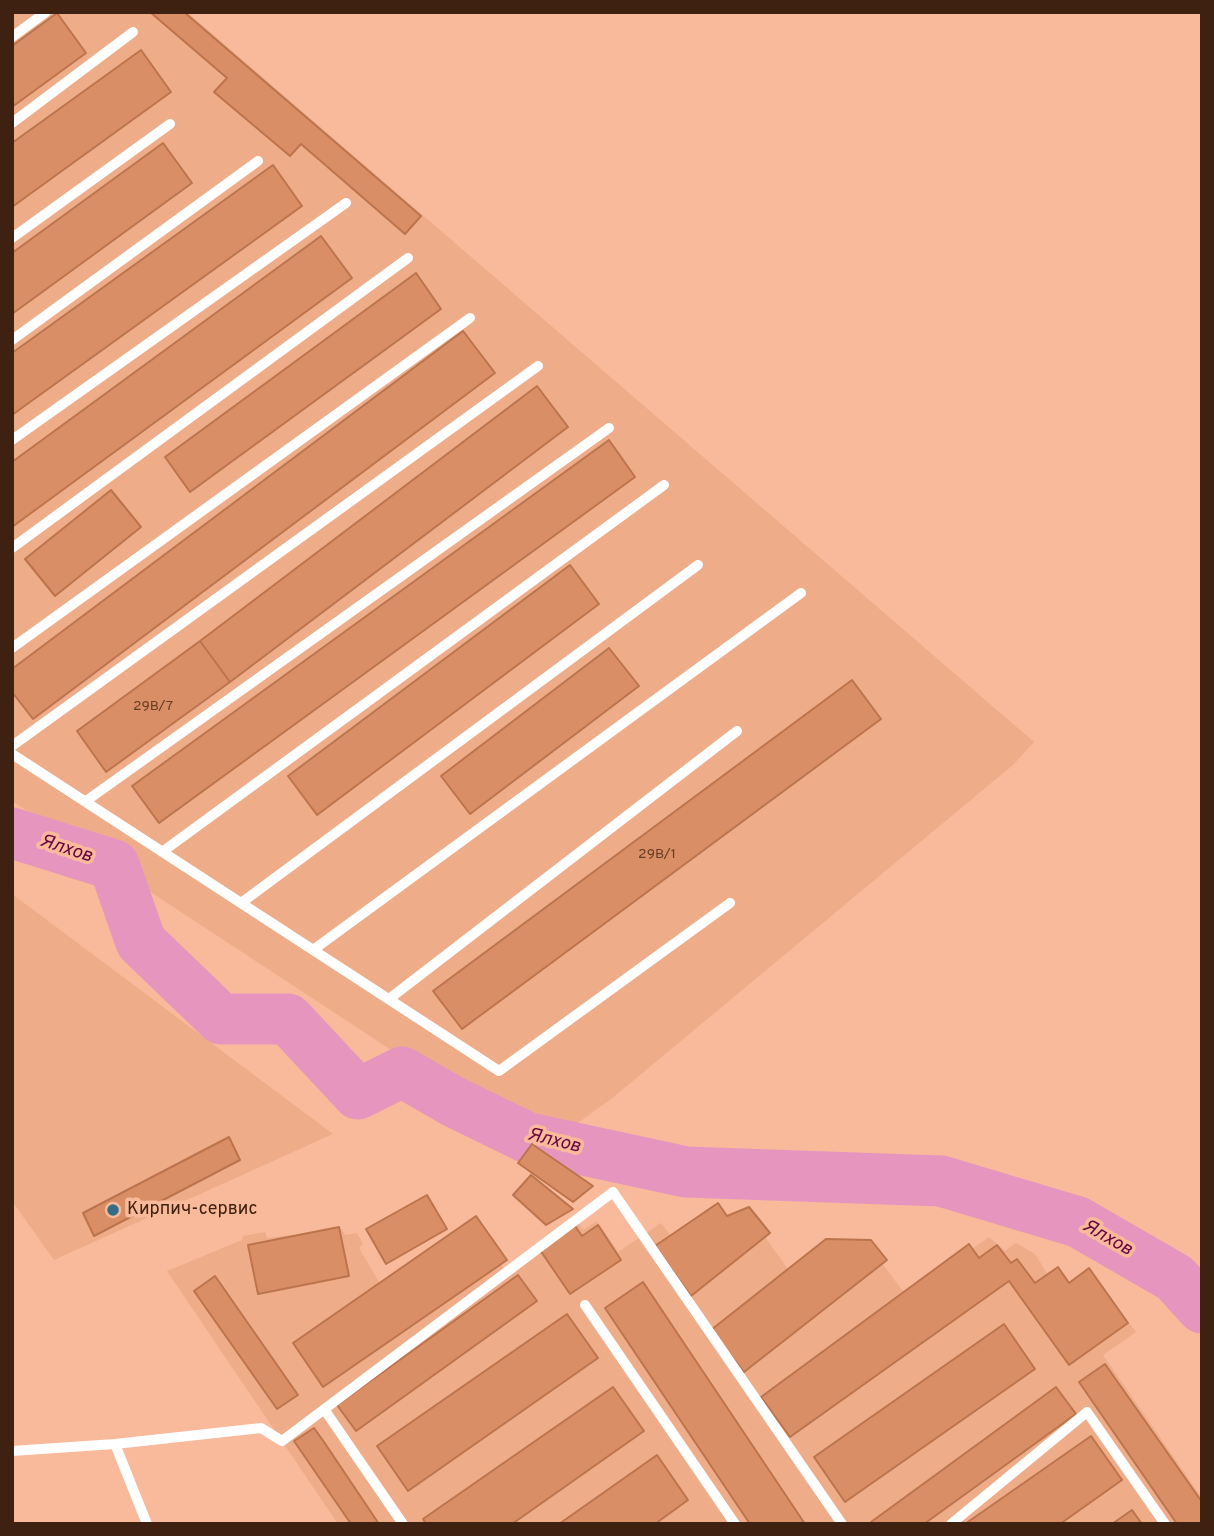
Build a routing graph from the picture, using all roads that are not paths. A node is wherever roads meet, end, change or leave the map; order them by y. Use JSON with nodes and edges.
{"nodes":[{"id":1,"x":46,"y":12,"type":"edge"},
{"id":2,"x":133,"y":32,"type":"dead end"},
{"id":3,"x":12,"y":37,"type":"edge"},
{"id":4,"x":12,"y":123,"type":"edge"},
{"id":5,"x":170,"y":124,"type":"dead end"},
{"id":6,"x":258,"y":161,"type":"dead end"},
{"id":7,"x":346,"y":203,"type":"dead end"},
{"id":8,"x":12,"y":238,"type":"edge"},
{"id":9,"x":408,"y":258,"type":"dead end"},
{"id":10,"x":470,"y":318,"type":"dead end"},
{"id":11,"x":12,"y":340,"type":"edge"},
{"id":12,"x":538,"y":366,"type":"dead end"},
{"id":13,"x":609,"y":428,"type":"dead end"},
{"id":14,"x":12,"y":440,"type":"edge"},
{"id":15,"x":664,"y":485,"type":"dead end"},
{"id":16,"x":12,"y":548,"type":"edge"},
{"id":17,"x":698,"y":565,"type":"dead end"},
{"id":18,"x":801,"y":593,"type":"dead end"},
{"id":19,"x":12,"y":648,"type":"edge"},
{"id":20,"x":737,"y":731,"type":"dead end"},
{"id":21,"x":12,"y":746,"type":"edge"},
{"id":22,"x":12,"y":754,"type":"edge"},
{"id":23,"x":86,"y":801,"type":"junction"},
{"id":24,"x":162,"y":852,"type":"junction"},
{"id":25,"x":241,"y":903,"type":"junction"},
{"id":26,"x":730,"y":903,"type":"dead end"},
{"id":27,"x":313,"y":950,"type":"junction"},
{"id":28,"x":388,"y":999,"type":"junction"},
{"id":29,"x":585,"y":1305,"type":"dead end"},
{"id":30,"x":324,"y":1409,"type":"junction"},
{"id":31,"x":115,"y":1444,"type":"junction"},
{"id":32,"x":12,"y":1451,"type":"edge"},
{"id":33,"x":147,"y":1524,"type":"edge"},
{"id":34,"x":403,"y":1524,"type":"edge"},
{"id":35,"x":736,"y":1524,"type":"edge"},
{"id":36,"x":842,"y":1524,"type":"edge"},
{"id":37,"x":951,"y":1524,"type":"edge"},
{"id":38,"x":1165,"y":1524,"type":"edge"}],
"edges":[{"from":1,"to":3,"type":"lane"},
{"from":2,"to":4,"type":"lane"},
{"from":5,"to":8,"type":"lane"},
{"from":6,"to":11,"type":"lane"},
{"from":7,"to":14,"type":"lane"},
{"from":9,"to":16,"type":"lane"},
{"from":10,"to":19,"type":"lane"},
{"from":12,"to":21,"type":"lane"},
{"from":13,"to":23,"type":"lane"},
{"from":15,"to":24,"type":"lane"},
{"from":17,"to":25,"type":"lane"},
{"from":18,"to":27,"type":"lane"},
{"from":20,"to":28,"type":"lane"},
{"from":22,"to":23,"type":"lane"},
{"from":23,"to":24,"type":"lane"},
{"from":24,"to":25,"type":"lane"},
{"from":25,"to":27,"type":"lane"},
{"from":26,"to":28,"type":"lane"},
{"from":27,"to":28,"type":"lane"},
{"from":29,"to":35,"type":"lane"},
{"from":30,"to":31,"type":"lane"},
{"from":30,"to":34,"type":"lane"},
{"from":30,"to":36,"type":"lane"},
{"from":31,"to":32,"type":"lane"},
{"from":31,"to":33,"type":"lane"},
{"from":37,"to":38,"type":"lane"}]}
